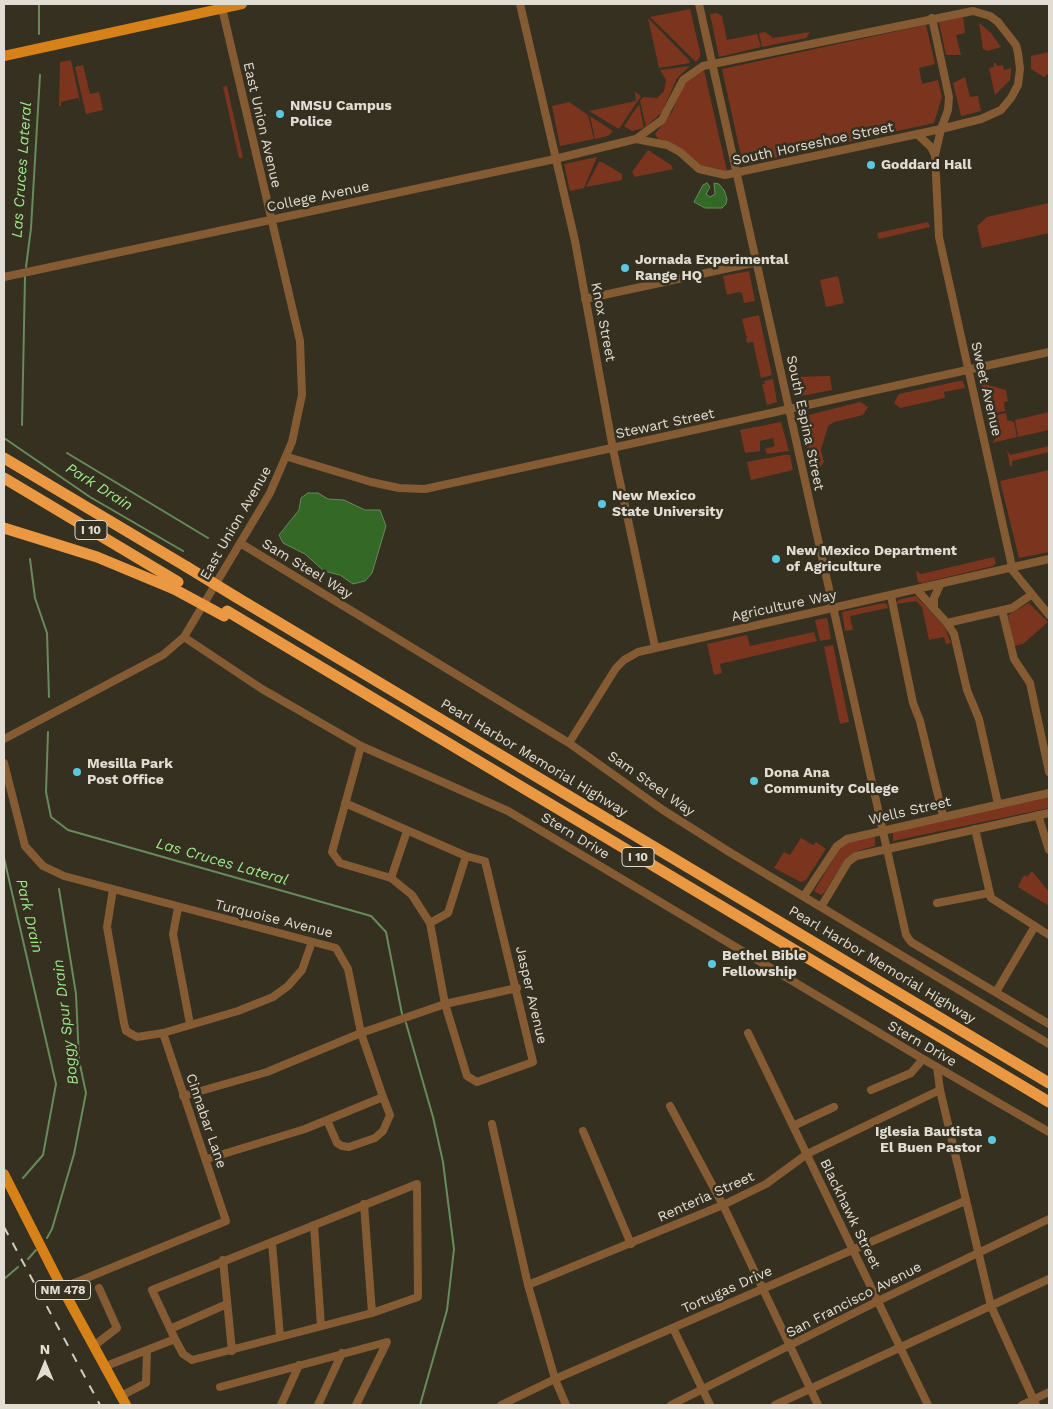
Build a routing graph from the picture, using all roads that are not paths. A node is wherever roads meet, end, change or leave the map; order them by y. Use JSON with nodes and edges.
{"nodes":[{"id":1,"x":242,"y":4,"type":"edge"},
{"id":2,"x":520,"y":4,"type":"edge"},
{"id":3,"x":699,"y":4,"type":"edge"},
{"id":4,"x":221,"y":5,"type":"edge"},
{"id":5,"x":932,"y":18,"type":"junction"},
{"id":6,"x":4,"y":56,"type":"edge"},
{"id":7,"x":713,"y":64,"type":"junction"},
{"id":8,"x":941,"y":129,"type":"junction"},
{"id":9,"x":917,"y":134,"type":"junction"},
{"id":10,"x":636,"y":139,"type":"junction"},
{"id":11,"x":935,"y":155,"type":"junction"},
{"id":12,"x":555,"y":159,"type":"junction"},
{"id":13,"x":737,"y":173,"type":"junction"},
{"id":14,"x":272,"y":219,"type":"junction"},
{"id":15,"x":757,"y":262,"type":"junction"},
{"id":16,"x":4,"y":277,"type":"edge"},
{"id":17,"x":585,"y":299,"type":"junction"},
{"id":18,"x":1049,"y":352,"type":"edge"},
{"id":19,"x":969,"y":369,"type":"junction"},
{"id":20,"x":789,"y":410,"type":"junction"},
{"id":21,"x":613,"y":449,"type":"junction"},
{"id":22,"x":4,"y":450,"type":"edge"},
{"id":23,"x":288,"y":457,"type":"junction"},
{"id":24,"x":4,"y":458,"type":"edge"},
{"id":25,"x":4,"y":478,"type":"edge"},
{"id":26,"x":96,"y":514,"type":"junction"},
{"id":27,"x":4,"y":527,"type":"edge"},
{"id":28,"x":240,"y":543,"type":"junction"},
{"id":29,"x":1049,"y":559,"type":"edge"},
{"id":30,"x":1012,"y":567,"type":"junction"},
{"id":31,"x":176,"y":585,"type":"junction"},
{"id":32,"x":940,"y":585,"type":"junction"},
{"id":33,"x":917,"y":590,"type":"junction"},
{"id":34,"x":1031,"y":595,"type":"junction"},
{"id":35,"x":891,"y":596,"type":"junction"},
{"id":36,"x":833,"y":609,"type":"junction"},
{"id":37,"x":934,"y":609,"type":"junction"},
{"id":38,"x":1002,"y":610,"type":"junction"},
{"id":39,"x":1049,"y":615,"type":"edge"},
{"id":40,"x":947,"y":623,"type":"junction"},
{"id":41,"x":184,"y":637,"type":"junction"},
{"id":42,"x":655,"y":647,"type":"junction"},
{"id":43,"x":4,"y":739,"type":"edge"},
{"id":44,"x":569,"y":743,"type":"junction"},
{"id":45,"x":361,"y":746,"type":"junction"},
{"id":46,"x":4,"y":763,"type":"edge"},
{"id":47,"x":1049,"y":772,"type":"edge"},
{"id":48,"x":1049,"y":793,"type":"edge"},
{"id":49,"x":345,"y":803,"type":"junction"},
{"id":50,"x":998,"y":804,"type":"junction"},
{"id":51,"x":1049,"y":813,"type":"edge"},
{"id":52,"x":1038,"y":815,"type":"junction"},
{"id":53,"x":943,"y":816,"type":"junction"},
{"id":54,"x":975,"y":829,"type":"junction"},
{"id":55,"x":882,"y":830,"type":"junction"},
{"id":56,"x":407,"y":831,"type":"junction"},
{"id":57,"x":886,"y":849,"type":"junction"},
{"id":58,"x":1049,"y":850,"type":"edge"},
{"id":59,"x":466,"y":856,"type":"junction"},
{"id":60,"x":391,"y":878,"type":"junction"},
{"id":61,"x":113,"y":889,"type":"junction"},
{"id":62,"x":989,"y":893,"type":"junction"},
{"id":63,"x":804,"y":896,"type":"junction"},
{"id":64,"x":937,"y":903,"type":"dead end"},
{"id":65,"x":821,"y":907,"type":"junction"},
{"id":66,"x":178,"y":908,"type":"junction"},
{"id":67,"x":430,"y":923,"type":"junction"},
{"id":68,"x":1035,"y":926,"type":"junction"},
{"id":69,"x":1049,"y":935,"type":"edge"},
{"id":70,"x":312,"y":942,"type":"junction"},
{"id":71,"x":517,"y":988,"type":"junction"},
{"id":72,"x":996,"y":992,"type":"junction"},
{"id":73,"x":445,"y":1004,"type":"junction"},
{"id":74,"x":1049,"y":1023,"type":"edge"},
{"id":75,"x":190,"y":1024,"type":"junction"},
{"id":76,"x":163,"y":1033,"type":"junction"},
{"id":77,"x":748,"y":1033,"type":"dead end"},
{"id":78,"x":361,"y":1034,"type":"junction"},
{"id":79,"x":1049,"y":1044,"type":"edge"},
{"id":80,"x":924,"y":1059,"type":"junction"},
{"id":81,"x":937,"y":1067,"type":"junction"},
{"id":82,"x":1049,"y":1083,"type":"edge"},
{"id":83,"x":871,"y":1090,"type":"dead end"},
{"id":84,"x":940,"y":1090,"type":"junction"},
{"id":85,"x":184,"y":1096,"type":"junction"},
{"id":86,"x":383,"y":1097,"type":"junction"},
{"id":87,"x":1049,"y":1102,"type":"edge"},
{"id":88,"x":670,"y":1106,"type":"dead end"},
{"id":89,"x":834,"y":1107,"type":"dead end"},
{"id":90,"x":327,"y":1120,"type":"junction"},
{"id":91,"x":492,"y":1124,"type":"dead end"},
{"id":92,"x":793,"y":1126,"type":"junction"},
{"id":93,"x":583,"y":1131,"type":"dead end"},
{"id":94,"x":1049,"y":1132,"type":"edge"},
{"id":95,"x":807,"y":1154,"type":"junction"},
{"id":96,"x":207,"y":1159,"type":"junction"},
{"id":97,"x":4,"y":1174,"type":"edge"},
{"id":98,"x":965,"y":1201,"type":"junction"},
{"id":99,"x":364,"y":1204,"type":"junction"},
{"id":100,"x":722,"y":1205,"type":"junction"},
{"id":101,"x":1049,"y":1219,"type":"edge"},
{"id":102,"x":314,"y":1225,"type":"junction"},
{"id":103,"x":272,"y":1243,"type":"junction"},
{"id":104,"x":631,"y":1244,"type":"junction"},
{"id":105,"x":852,"y":1249,"type":"junction"},
{"id":106,"x":976,"y":1253,"type":"junction"},
{"id":107,"x":223,"y":1260,"type":"junction"},
{"id":108,"x":1049,"y":1279,"type":"edge"},
{"id":109,"x":528,"y":1285,"type":"junction"},
{"id":110,"x":62,"y":1288,"type":"junction"},
{"id":111,"x":98,"y":1288,"type":"dead end"},
{"id":112,"x":762,"y":1289,"type":"junction"},
{"id":113,"x":878,"y":1300,"type":"junction"},
{"id":114,"x":227,"y":1304,"type":"junction"},
{"id":115,"x":990,"y":1306,"type":"junction"},
{"id":116,"x":372,"y":1313,"type":"junction"},
{"id":117,"x":321,"y":1326,"type":"junction"},
{"id":118,"x":673,"y":1328,"type":"junction"},
{"id":119,"x":170,"y":1329,"type":"junction"},
{"id":120,"x":280,"y":1336,"type":"junction"},
{"id":121,"x":175,"y":1339,"type":"junction"},
{"id":122,"x":95,"y":1345,"type":"junction"},
{"id":123,"x":790,"y":1346,"type":"junction"},
{"id":124,"x":900,"y":1347,"type":"junction"},
{"id":125,"x":147,"y":1350,"type":"junction"},
{"id":126,"x":232,"y":1351,"type":"junction"},
{"id":127,"x":342,"y":1353,"type":"junction"},
{"id":128,"x":299,"y":1365,"type":"junction"},
{"id":129,"x":106,"y":1366,"type":"junction"},
{"id":130,"x":555,"y":1379,"type":"junction"},
{"id":131,"x":220,"y":1388,"type":"dead end"},
{"id":132,"x":702,"y":1390,"type":"junction"},
{"id":133,"x":810,"y":1390,"type":"junction"},
{"id":134,"x":1049,"y":1392,"type":"edge"},
{"id":135,"x":123,"y":1401,"type":"edge"},
{"id":136,"x":1034,"y":1403,"type":"edge"},
{"id":137,"x":281,"y":1405,"type":"edge"},
{"id":138,"x":318,"y":1405,"type":"edge"},
{"id":139,"x":356,"y":1405,"type":"edge"},
{"id":140,"x":501,"y":1405,"type":"edge"},
{"id":141,"x":566,"y":1405,"type":"edge"},
{"id":142,"x":671,"y":1405,"type":"edge"},
{"id":143,"x":710,"y":1405,"type":"edge"},
{"id":144,"x":775,"y":1405,"type":"edge"},
{"id":145,"x":818,"y":1405,"type":"edge"},
{"id":146,"x":928,"y":1405,"type":"edge"},
{"id":147,"x":1022,"y":1405,"type":"edge"}],
"edges":[{"from":1,"to":4,"type":"main road"},
{"from":2,"to":12,"type":"street","name":"Knox Street"},
{"from":3,"to":7,"type":"street","name":"South Espina Street"},
{"from":4,"to":6,"type":"main road"},
{"from":4,"to":14,"type":"street","name":"East Union Avenue"},
{"from":5,"to":7,"type":"street"},
{"from":5,"to":8,"type":"street","name":"Sweet Avenue"},
{"from":5,"to":8,"type":"street","name":"South Horseshoe Street"},
{"from":7,"to":10,"type":"street"},
{"from":7,"to":13,"type":"street","name":"South Espina Street"},
{"from":8,"to":9,"type":"street","name":"South Horseshoe Street"},
{"from":8,"to":11,"type":"street","name":"Sweet Avenue"},
{"from":9,"to":11,"type":"street"},
{"from":9,"to":13,"type":"street","name":"South Horseshoe Street"},
{"from":10,"to":12,"type":"street","name":"College Avenue"},
{"from":10,"to":13,"type":"street","name":"South Horseshoe Street"},
{"from":11,"to":19,"type":"street","name":"Sweet Avenue"},
{"from":12,"to":14,"type":"street","name":"College Avenue"},
{"from":12,"to":17,"type":"street","name":"Knox Street"},
{"from":13,"to":15,"type":"street","name":"South Espina Street"},
{"from":14,"to":16,"type":"street","name":"College Avenue"},
{"from":14,"to":23,"type":"street","name":"East Union Avenue"},
{"from":15,"to":17,"type":"street"},
{"from":15,"to":20,"type":"street","name":"South Espina Street"},
{"from":17,"to":21,"type":"street","name":"Knox Street"},
{"from":18,"to":19,"type":"street","name":"Stewart Street"},
{"from":19,"to":20,"type":"street","name":"Stewart Street"},
{"from":19,"to":30,"type":"street","name":"Sweet Avenue"},
{"from":20,"to":21,"type":"street","name":"Stewart Street"},
{"from":20,"to":36,"type":"street","name":"South Espina Street"},
{"from":21,"to":23,"type":"street","name":"Stewart Street"},
{"from":21,"to":42,"type":"street","name":"Knox Street"},
{"from":22,"to":26,"type":"highway"},
{"from":23,"to":28,"type":"street","name":"East Union Avenue"},
{"from":24,"to":26,"type":"highway","name":"Pearl Harbor Memorial Highway","number":"I 10"},
{"from":25,"to":31,"type":"highway","number":"I 10"},
{"from":26,"to":82,"type":"highway","name":"Pearl Harbor Memorial Highway","number":"I 10","bridge":true},
{"from":27,"to":31,"type":"highway"},
{"from":28,"to":41,"type":"street","name":"East Union Avenue"},
{"from":28,"to":44,"type":"street","name":"Sam Steel Way"},
{"from":29,"to":30,"type":"street","name":"Agriculture Way"},
{"from":30,"to":32,"type":"street","name":"Agriculture Way"},
{"from":30,"to":34,"type":"street","name":"Sweet Avenue"},
{"from":31,"to":87,"type":"highway","number":"I 10"},
{"from":32,"to":33,"type":"street","name":"Agriculture Way"},
{"from":32,"to":37,"type":"street"},
{"from":33,"to":35,"type":"street","name":"Agriculture Way"},
{"from":33,"to":37,"type":"street"},
{"from":34,"to":38,"type":"street"},
{"from":34,"to":39,"type":"street","name":"Sweet Avenue"},
{"from":35,"to":36,"type":"street","name":"Agriculture Way"},
{"from":35,"to":53,"type":"street"},
{"from":36,"to":42,"type":"street","name":"Agriculture Way"},
{"from":36,"to":55,"type":"street","name":"South Espina Street"},
{"from":37,"to":40,"type":"street"},
{"from":38,"to":40,"type":"street"},
{"from":38,"to":47,"type":"street"},
{"from":40,"to":50,"type":"street"},
{"from":41,"to":43,"type":"street","name":"East Union Avenue"},
{"from":41,"to":45,"type":"street","name":"Stern Drive"},
{"from":42,"to":44,"type":"street","name":"Agriculture Way"},
{"from":44,"to":63,"type":"street","name":"Sam Steel Way"},
{"from":45,"to":49,"type":"street","name":"Jasper Avenue"},
{"from":45,"to":80,"type":"street","name":"Stern Drive"},
{"from":46,"to":61,"type":"street","name":"Turquoise Avenue"},
{"from":48,"to":50,"type":"street","name":"Wells Street"},
{"from":49,"to":56,"type":"street","name":"Jasper Avenue"},
{"from":49,"to":60,"type":"street","name":"Jasper Avenue"},
{"from":50,"to":53,"type":"street","name":"Wells Street"},
{"from":51,"to":52,"type":"street"},
{"from":52,"to":54,"type":"street"},
{"from":52,"to":58,"type":"street"},
{"from":53,"to":55,"type":"street","name":"Wells Street"},
{"from":54,"to":57,"type":"street"},
{"from":54,"to":62,"type":"street"},
{"from":55,"to":57,"type":"street","name":"South Espina Street"},
{"from":55,"to":63,"type":"street","name":"Wells Street"},
{"from":56,"to":59,"type":"street","name":"Jasper Avenue"},
{"from":56,"to":60,"type":"street"},
{"from":57,"to":65,"type":"street"},
{"from":57,"to":72,"type":"street","name":"South Espina Street"},
{"from":59,"to":67,"type":"street"},
{"from":59,"to":71,"type":"street","name":"Jasper Avenue"},
{"from":60,"to":67,"type":"street","name":"Jasper Avenue"},
{"from":61,"to":66,"type":"street","name":"Turquoise Avenue"},
{"from":61,"to":76,"type":"street"},
{"from":62,"to":64,"type":"street"},
{"from":62,"to":68,"type":"street"},
{"from":63,"to":65,"type":"street","name":"Sam Steel Way"},
{"from":65,"to":79,"type":"street","name":"Sam Steel Way"},
{"from":66,"to":70,"type":"street","name":"Turquoise Avenue"},
{"from":66,"to":75,"type":"street"},
{"from":67,"to":73,"type":"street","name":"Jasper Avenue"},
{"from":68,"to":69,"type":"street"},
{"from":68,"to":72,"type":"street"},
{"from":70,"to":75,"type":"street"},
{"from":70,"to":78,"type":"street","name":"Turquoise Avenue"},
{"from":71,"to":73,"type":"street"},
{"from":71,"to":73,"type":"street","name":"Jasper Avenue"},
{"from":72,"to":74,"type":"street","name":"South Espina Street"},
{"from":73,"to":78,"type":"street"},
{"from":75,"to":76,"type":"street"},
{"from":76,"to":85,"type":"street","name":"Cinnabar Lane"},
{"from":77,"to":92,"type":"street","name":"Blackhawk Street"},
{"from":78,"to":85,"type":"street"},
{"from":78,"to":86,"type":"street","name":"Turquoise Avenue"},
{"from":80,"to":81,"type":"street","name":"Stern Drive"},
{"from":80,"to":83,"type":"street"},
{"from":81,"to":84,"type":"street"},
{"from":81,"to":94,"type":"street","name":"Stern Drive"},
{"from":84,"to":95,"type":"street","name":"Renteria Street"},
{"from":84,"to":98,"type":"street"},
{"from":85,"to":96,"type":"street","name":"Cinnabar Lane"},
{"from":86,"to":90,"type":"street"},
{"from":86,"to":90,"type":"street","name":"Turquoise Avenue"},
{"from":88,"to":100,"type":"street"},
{"from":89,"to":92,"type":"street"},
{"from":90,"to":96,"type":"street"},
{"from":91,"to":109,"type":"street"},
{"from":92,"to":95,"type":"street","name":"Blackhawk Street"},
{"from":93,"to":104,"type":"street"},
{"from":95,"to":100,"type":"street","name":"Renteria Street"},
{"from":95,"to":105,"type":"street","name":"Blackhawk Street"},
{"from":96,"to":110,"type":"street","name":"Cinnabar Lane"},
{"from":97,"to":110,"type":"main road","number":"NM 478"},
{"from":98,"to":105,"type":"street","name":"Tortugas Drive"},
{"from":98,"to":106,"type":"street"},
{"from":99,"to":102,"type":"street"},
{"from":99,"to":116,"type":"street"},
{"from":99,"to":116,"type":"street"},
{"from":100,"to":104,"type":"street","name":"Renteria Street"},
{"from":100,"to":112,"type":"street"},
{"from":101,"to":106,"type":"street","name":"San Francisco Avenue"},
{"from":102,"to":103,"type":"street"},
{"from":102,"to":117,"type":"street"},
{"from":103,"to":107,"type":"street"},
{"from":103,"to":120,"type":"street"},
{"from":104,"to":109,"type":"street","name":"Renteria Street"},
{"from":105,"to":112,"type":"street","name":"Tortugas Drive"},
{"from":105,"to":113,"type":"street","name":"Blackhawk Street"},
{"from":106,"to":113,"type":"street","name":"San Francisco Avenue"},
{"from":106,"to":115,"type":"street"},
{"from":107,"to":114,"type":"street"},
{"from":107,"to":119,"type":"street"},
{"from":108,"to":115,"type":"street"},
{"from":109,"to":130,"type":"street"},
{"from":110,"to":122,"type":"main road","number":"NM 478"},
{"from":111,"to":122,"type":"street"},
{"from":112,"to":118,"type":"street","name":"Tortugas Drive"},
{"from":112,"to":123,"type":"street"},
{"from":113,"to":123,"type":"street","name":"San Francisco Avenue"},
{"from":113,"to":124,"type":"street","name":"Blackhawk Street"},
{"from":114,"to":119,"type":"street"},
{"from":114,"to":126,"type":"street"},
{"from":115,"to":124,"type":"street"},
{"from":115,"to":136,"type":"street"},
{"from":116,"to":117,"type":"street"},
{"from":117,"to":120,"type":"street"},
{"from":118,"to":130,"type":"street","name":"Tortugas Drive"},
{"from":118,"to":132,"type":"street"},
{"from":119,"to":121,"type":"street"},
{"from":120,"to":126,"type":"street"},
{"from":121,"to":125,"type":"street"},
{"from":121,"to":126,"type":"street"},
{"from":122,"to":129,"type":"main road","number":"NM 478"},
{"from":123,"to":132,"type":"street","name":"San Francisco Avenue"},
{"from":123,"to":133,"type":"street"},
{"from":124,"to":133,"type":"street"},
{"from":124,"to":146,"type":"street","name":"Blackhawk Street"},
{"from":125,"to":129,"type":"street"},
{"from":125,"to":135,"type":"street"},
{"from":127,"to":128,"type":"street"},
{"from":127,"to":138,"type":"street"},
{"from":127,"to":139,"type":"street"},
{"from":128,"to":131,"type":"street"},
{"from":128,"to":137,"type":"street"},
{"from":129,"to":135,"type":"main road","number":"NM 478"},
{"from":130,"to":140,"type":"street","name":"Tortugas Drive"},
{"from":130,"to":141,"type":"street"},
{"from":132,"to":142,"type":"street","name":"San Francisco Avenue"},
{"from":132,"to":143,"type":"street"},
{"from":133,"to":144,"type":"street"},
{"from":133,"to":145,"type":"street"},
{"from":134,"to":136,"type":"street"},
{"from":136,"to":147,"type":"street"}]}
